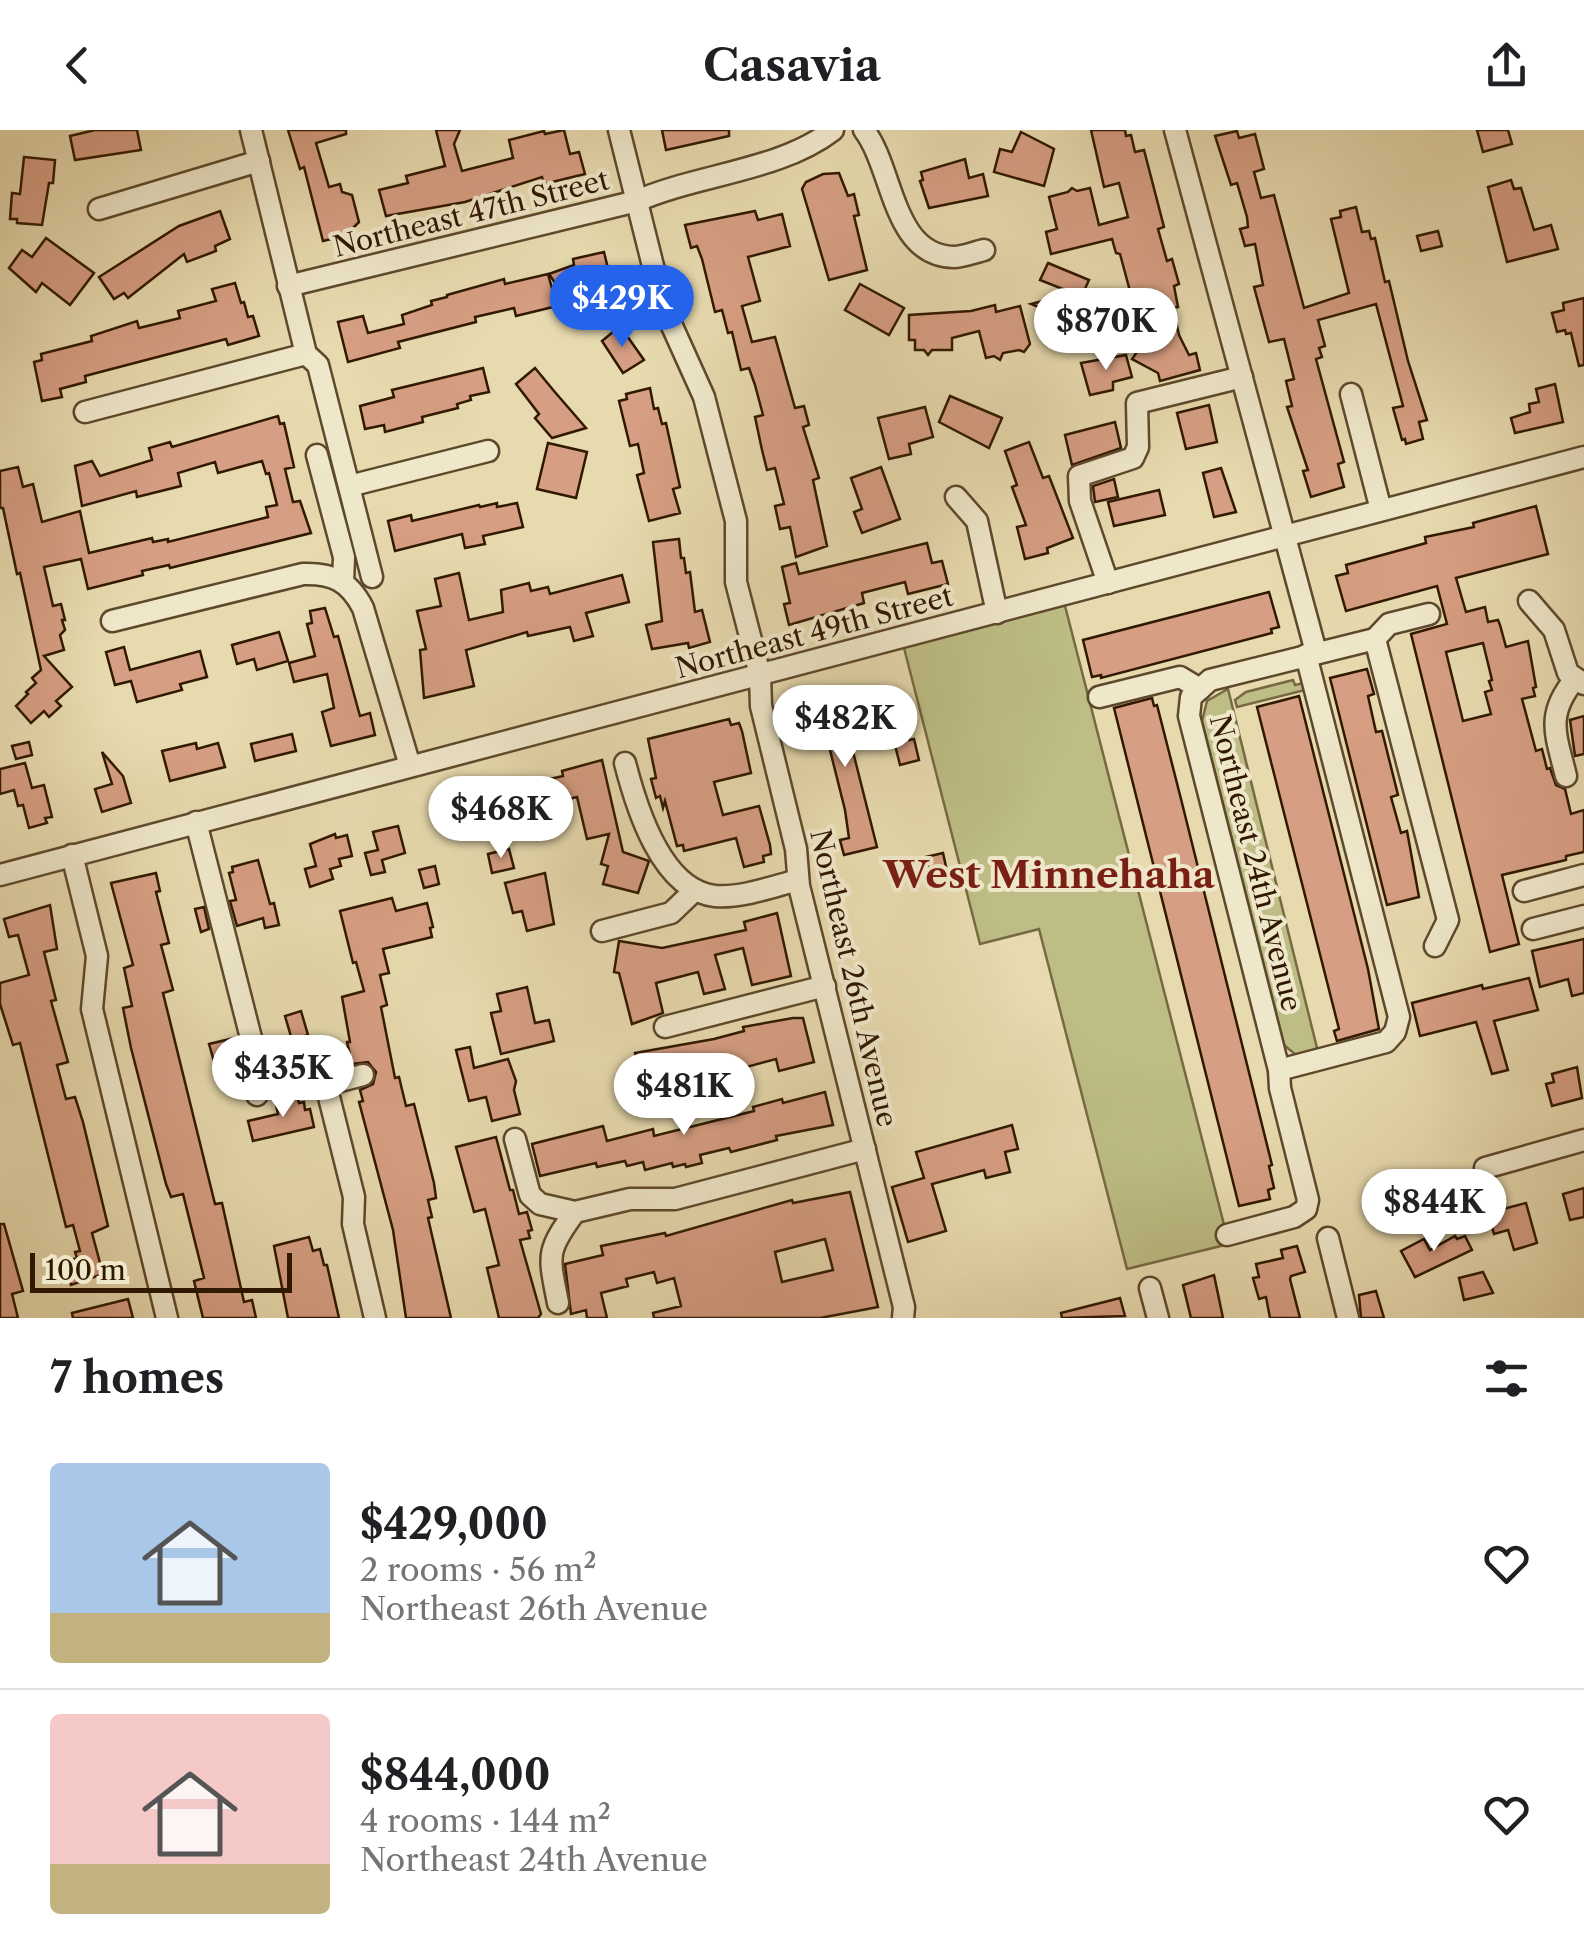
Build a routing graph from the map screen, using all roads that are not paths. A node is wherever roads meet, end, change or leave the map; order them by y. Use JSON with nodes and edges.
{"nodes":[{"id":1,"x":251,"y":130,"type":"edge"},
{"id":2,"x":619,"y":130,"type":"edge"},
{"id":3,"x":833,"y":130,"type":"edge"},
{"id":4,"x":864,"y":130,"type":"edge"},
{"id":5,"x":1175,"y":130,"type":"edge"},
{"id":6,"x":259,"y":162,"type":"junction"},
{"id":7,"x":637,"y":201,"type":"junction"},
{"id":8,"x":99,"y":209,"type":"dead end"},
{"id":9,"x":984,"y":250,"type":"dead end"},
{"id":10,"x":288,"y":286,"type":"junction"},
{"id":11,"x":306,"y":354,"type":"junction"},
{"id":12,"x":1242,"y":376,"type":"junction"},
{"id":13,"x":1351,"y":394,"type":"dead end"},
{"id":14,"x":85,"y":412,"type":"dead end"},
{"id":15,"x":488,"y":451,"type":"dead end"},
{"id":16,"x":317,"y":454,"type":"dead end"},
{"id":17,"x":1584,"y":457,"type":"edge"},
{"id":18,"x":349,"y":486,"type":"junction"},
{"id":19,"x":956,"y":497,"type":"dead end"},
{"id":20,"x":1382,"y":510,"type":"junction"},
{"id":21,"x":1285,"y":536,"type":"junction"},
{"id":22,"x":372,"y":577,"type":"dead end"},
{"id":23,"x":341,"y":580,"type":"junction"},
{"id":24,"x":1108,"y":584,"type":"junction"},
{"id":25,"x":1529,"y":600,"type":"dead end"},
{"id":26,"x":998,"y":613,"type":"junction"},
{"id":27,"x":1428,"y":614,"type":"dead end"},
{"id":28,"x":112,"y":620,"type":"dead end"},
{"id":29,"x":1374,"y":639,"type":"junction"},
{"id":30,"x":1311,"y":654,"type":"junction"},
{"id":31,"x":760,"y":675,"type":"junction"},
{"id":32,"x":1579,"y":682,"type":"edge"},
{"id":33,"x":1200,"y":689,"type":"junction"},
{"id":34,"x":1099,"y":697,"type":"dead end"},
{"id":35,"x":625,"y":763,"type":"dead end"},
{"id":36,"x":410,"y":766,"type":"junction"},
{"id":37,"x":1566,"y":776,"type":"dead end"},
{"id":38,"x":196,"y":822,"type":"junction"},
{"id":39,"x":72,"y":856,"type":"junction"},
{"id":40,"x":0,"y":875,"type":"edge"},
{"id":41,"x":1584,"y":875,"type":"edge"},
{"id":42,"x":798,"y":880,"type":"junction"},
{"id":43,"x":695,"y":890,"type":"junction"},
{"id":44,"x":1524,"y":891,"type":"dead end"},
{"id":45,"x":1584,"y":916,"type":"edge"},
{"id":46,"x":1532,"y":929,"type":"dead end"},
{"id":47,"x":602,"y":931,"type":"dead end"},
{"id":48,"x":1435,"y":946,"type":"dead end"},
{"id":49,"x":825,"y":986,"type":"junction"},
{"id":50,"x":666,"y":1027,"type":"dead end"},
{"id":51,"x":320,"y":1061,"type":"dead end"},
{"id":52,"x":1279,"y":1070,"type":"junction"},
{"id":53,"x":363,"y":1075,"type":"dead end"},
{"id":54,"x":326,"y":1084,"type":"junction"},
{"id":55,"x":257,"y":1095,"type":"dead end"},
{"id":56,"x":514,"y":1139,"type":"dead end"},
{"id":57,"x":1584,"y":1140,"type":"edge"},
{"id":58,"x":865,"y":1150,"type":"junction"},
{"id":59,"x":1484,"y":1168,"type":"dead end"},
{"id":60,"x":576,"y":1212,"type":"junction"},
{"id":61,"x":1227,"y":1235,"type":"dead end"},
{"id":62,"x":1328,"y":1238,"type":"dead end"},
{"id":63,"x":1150,"y":1288,"type":"dead end"},
{"id":64,"x":558,"y":1303,"type":"dead end"},
{"id":65,"x":166,"y":1318,"type":"edge"},
{"id":66,"x":375,"y":1318,"type":"edge"},
{"id":67,"x":903,"y":1318,"type":"edge"},
{"id":68,"x":1158,"y":1318,"type":"edge"},
{"id":69,"x":1348,"y":1318,"type":"edge"}],
"edges":[{"from":1,"to":6,"type":"street"},
{"from":2,"to":7,"type":"street","name":"Northeast 26th Avenue"},
{"from":3,"to":7,"type":"street","name":"Northeast 47th Street"},
{"from":4,"to":9,"type":"street"},
{"from":5,"to":12,"type":"street"},
{"from":6,"to":8,"type":"street"},
{"from":6,"to":10,"type":"street"},
{"from":7,"to":10,"type":"street","name":"Northeast 47th Street"},
{"from":7,"to":31,"type":"street","name":"Northeast 26th Avenue"},
{"from":10,"to":11,"type":"street"},
{"from":11,"to":14,"type":"street"},
{"from":11,"to":18,"type":"street"},
{"from":12,"to":21,"type":"street"},
{"from":12,"to":24,"type":"street"},
{"from":13,"to":20,"type":"street"},
{"from":15,"to":18,"type":"street"},
{"from":16,"to":23,"type":"street"},
{"from":17,"to":20,"type":"street","name":"Northeast 49th Street"},
{"from":18,"to":22,"type":"street"},
{"from":19,"to":26,"type":"street"},
{"from":20,"to":21,"type":"street","name":"Northeast 49th Street"},
{"from":21,"to":24,"type":"street","name":"Northeast 49th Street"},
{"from":21,"to":30,"type":"street"},
{"from":23,"to":28,"type":"street"},
{"from":23,"to":36,"type":"street"},
{"from":24,"to":26,"type":"street","name":"Northeast 49th Street"},
{"from":25,"to":32,"type":"street"},
{"from":26,"to":31,"type":"street","name":"Northeast 49th Street"},
{"from":27,"to":29,"type":"street","name":"Northeast 24th Avenue"},
{"from":29,"to":30,"type":"street","name":"Northeast 24th Avenue"},
{"from":29,"to":48,"type":"street"},
{"from":30,"to":33,"type":"street","name":"Northeast 24th Avenue"},
{"from":30,"to":52,"type":"street"},
{"from":31,"to":36,"type":"street","name":"Northeast 49th Street"},
{"from":31,"to":42,"type":"street","name":"Northeast 26th Avenue"},
{"from":32,"to":37,"type":"street"},
{"from":33,"to":34,"type":"street"},
{"from":33,"to":52,"type":"street","name":"Northeast 24th Avenue"},
{"from":35,"to":43,"type":"street"},
{"from":36,"to":38,"type":"street","name":"Northeast 49th Street"},
{"from":38,"to":39,"type":"street","name":"Northeast 49th Street"},
{"from":38,"to":55,"type":"street"},
{"from":39,"to":40,"type":"street","name":"Northeast 49th Street"},
{"from":39,"to":65,"type":"street"},
{"from":41,"to":44,"type":"street"},
{"from":42,"to":43,"type":"street"},
{"from":42,"to":49,"type":"street","name":"Northeast 26th Avenue"},
{"from":43,"to":47,"type":"street"},
{"from":45,"to":46,"type":"street"},
{"from":49,"to":50,"type":"street"},
{"from":49,"to":58,"type":"street","name":"Northeast 26th Avenue"},
{"from":51,"to":54,"type":"street"},
{"from":52,"to":61,"type":"street","name":"Northeast 24th Avenue"},
{"from":53,"to":54,"type":"street"},
{"from":54,"to":66,"type":"street"},
{"from":56,"to":60,"type":"street"},
{"from":57,"to":59,"type":"street"},
{"from":58,"to":60,"type":"street"},
{"from":58,"to":67,"type":"street","name":"Northeast 26th Avenue"},
{"from":60,"to":64,"type":"street"},
{"from":62,"to":69,"type":"street"},
{"from":63,"to":68,"type":"street"}]}
